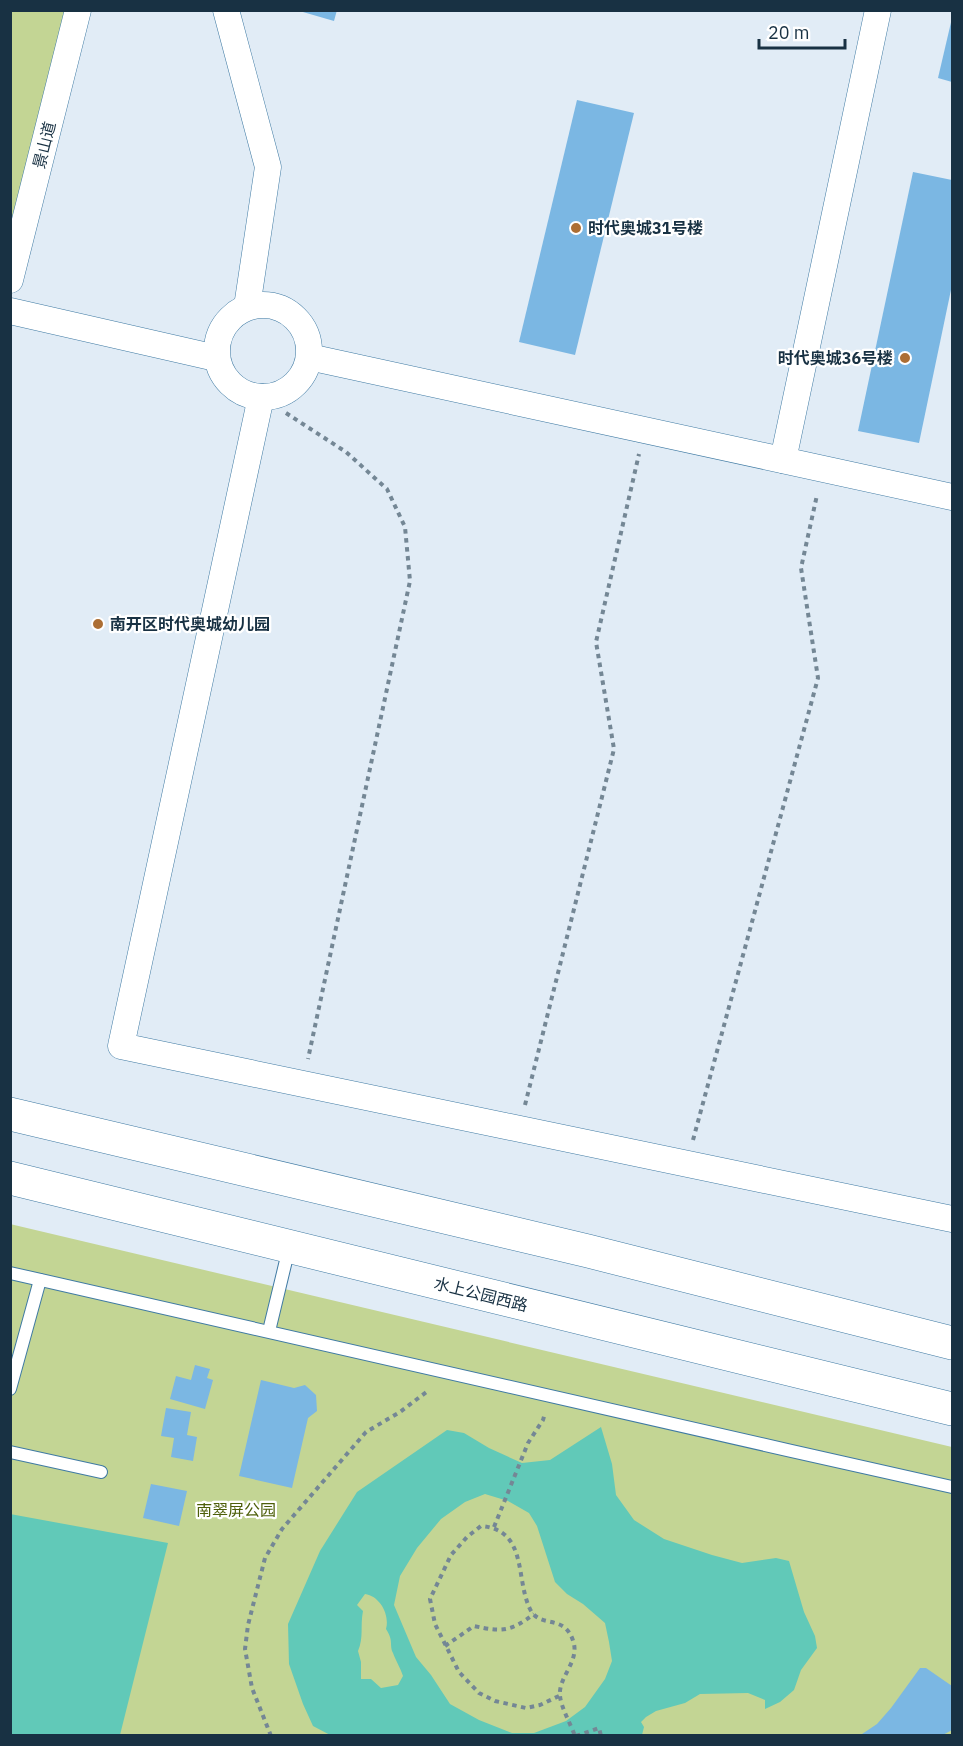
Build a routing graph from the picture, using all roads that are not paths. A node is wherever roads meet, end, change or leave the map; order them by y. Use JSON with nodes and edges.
{"nodes":[{"id":1,"x":78,"y":10,"type":"edge"},
{"id":2,"x":226,"y":10,"type":"edge"},
{"id":3,"x":878,"y":10,"type":"edge"},
{"id":4,"x":10,"y":280,"type":"edge"},
{"id":5,"x":247,"y":307,"type":"junction"},
{"id":6,"x":10,"y":311,"type":"edge"},
{"id":7,"x":309,"y":357,"type":"junction"},
{"id":8,"x":216,"y":358,"type":"junction"},
{"id":9,"x":261,"y":397,"type":"junction"},
{"id":10,"x":783,"y":460,"type":"junction"},
{"id":11,"x":952,"y":497,"type":"edge"},
{"id":12,"x":10,"y":1114,"type":"edge"},
{"id":13,"x":10,"y":1178,"type":"edge"},
{"id":14,"x":952,"y":1219,"type":"edge"},
{"id":15,"x":290,"y":1247,"type":"junction"},
{"id":16,"x":10,"y":1273,"type":"edge"},
{"id":17,"x":40,"y":1280,"type":"junction"},
{"id":18,"x":269,"y":1331,"type":"junction"},
{"id":19,"x":952,"y":1343,"type":"edge"},
{"id":20,"x":10,"y":1389,"type":"edge"},
{"id":21,"x":952,"y":1409,"type":"edge"},
{"id":22,"x":10,"y":1452,"type":"edge"},
{"id":23,"x":101,"y":1472,"type":"dead end"},
{"id":24,"x":952,"y":1487,"type":"edge"}],
"edges":[{"from":1,"to":4,"type":"street","name":"景山道"},
{"from":2,"to":5,"type":"street"},
{"from":3,"to":10,"type":"street"},
{"from":5,"to":7,"type":"street"},
{"from":5,"to":8,"type":"street"},
{"from":6,"to":8,"type":"street"},
{"from":7,"to":9,"type":"street"},
{"from":7,"to":10,"type":"street"},
{"from":8,"to":9,"type":"street"},
{"from":9,"to":14,"type":"street"},
{"from":10,"to":11,"type":"street"},
{"from":12,"to":19,"type":"main road"},
{"from":13,"to":15,"type":"main road","name":"水上公园西路"},
{"from":15,"to":18,"type":"lane"},
{"from":15,"to":21,"type":"main road","name":"水上公园西路"},
{"from":16,"to":17,"type":"lane"},
{"from":17,"to":18,"type":"lane"},
{"from":17,"to":20,"type":"lane"},
{"from":18,"to":24,"type":"lane"},
{"from":22,"to":23,"type":"lane"}]}
